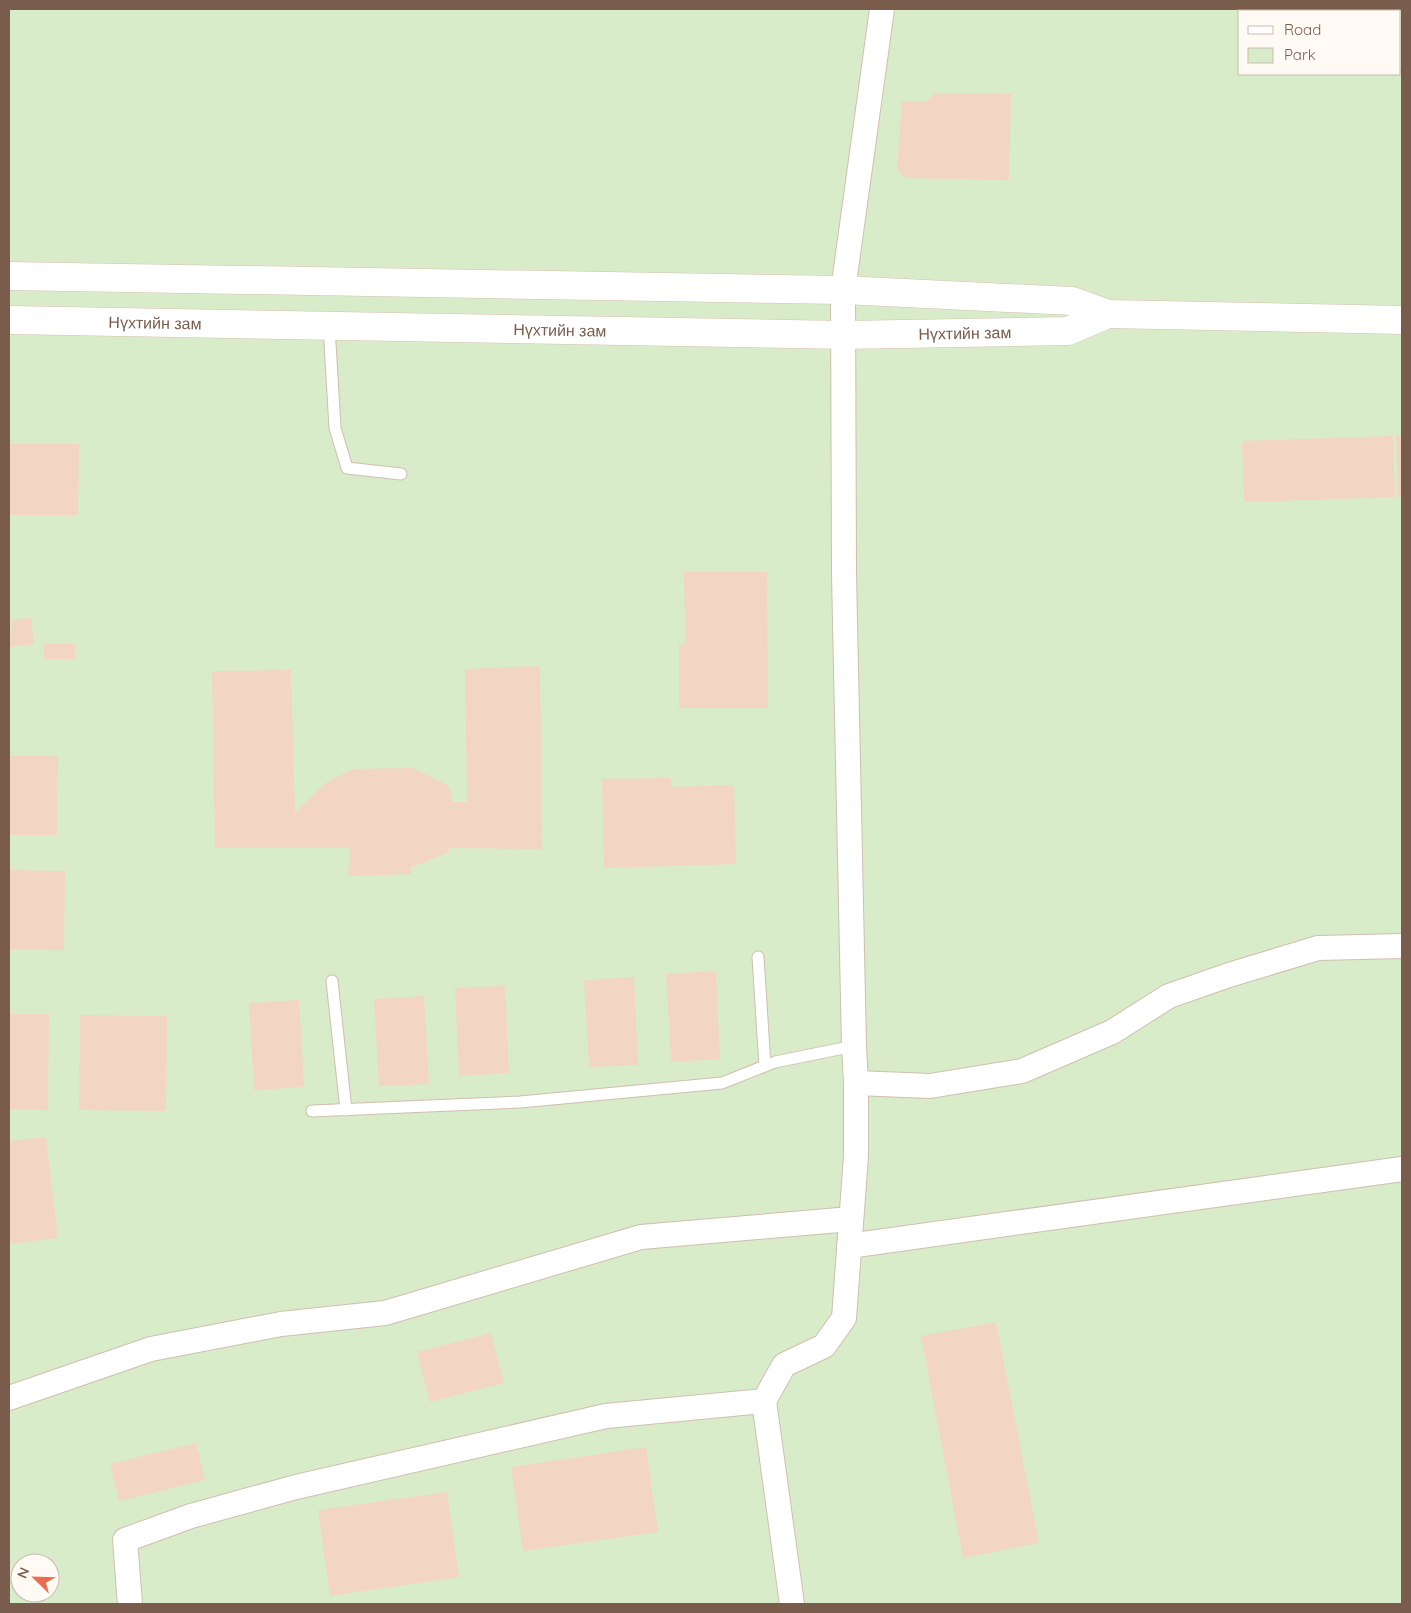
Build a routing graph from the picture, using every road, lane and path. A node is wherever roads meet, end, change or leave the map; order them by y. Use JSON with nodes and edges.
{"nodes":[{"id":1,"x":882,"y":9,"type":"edge"},
{"id":2,"x":9,"y":276,"type":"edge"},
{"id":3,"x":843,"y":290,"type":"junction"},
{"id":4,"x":1108,"y":314,"type":"junction"},
{"id":5,"x":9,"y":320,"type":"edge"},
{"id":6,"x":1402,"y":320,"type":"edge"},
{"id":7,"x":329,"y":326,"type":"junction"},
{"id":8,"x":844,"y":335,"type":"junction"},
{"id":9,"x":401,"y":474,"type":"dead end"},
{"id":10,"x":1402,"y":946,"type":"edge"},
{"id":11,"x":758,"y":957,"type":"dead end"},
{"id":12,"x":332,"y":981,"type":"dead end"},
{"id":13,"x":854,"y":1046,"type":"junction"},
{"id":14,"x":764,"y":1066,"type":"junction"},
{"id":15,"x":856,"y":1083,"type":"junction"},
{"id":16,"x":346,"y":1110,"type":"junction"},
{"id":17,"x":312,"y":1111,"type":"dead end"},
{"id":18,"x":1402,"y":1169,"type":"edge"},
{"id":19,"x":851,"y":1219,"type":"junction"},
{"id":20,"x":849,"y":1246,"type":"junction"},
{"id":21,"x":9,"y":1398,"type":"edge"},
{"id":22,"x":764,"y":1401,"type":"junction"},
{"id":23,"x":130,"y":1604,"type":"edge"},
{"id":24,"x":792,"y":1604,"type":"edge"}],
"edges":[{"from":1,"to":3,"type":"street"},
{"from":2,"to":3,"type":"main road","name":"Нүхтийн зам"},
{"from":3,"to":4,"type":"main road","name":"Нүхтийн зам"},
{"from":3,"to":8,"type":"street"},
{"from":4,"to":6,"type":"main road","name":"Нүхтийн зам"},
{"from":4,"to":8,"type":"main road","name":"Нүхтийн зам"},
{"from":5,"to":7,"type":"main road","name":"Нүхтийн зам"},
{"from":7,"to":8,"type":"main road","name":"Нүхтийн зам"},
{"from":7,"to":9,"type":"lane"},
{"from":8,"to":13,"type":"street"},
{"from":10,"to":15,"type":"street"},
{"from":11,"to":14,"type":"lane"},
{"from":12,"to":16,"type":"lane"},
{"from":13,"to":14,"type":"lane"},
{"from":13,"to":15,"type":"street"},
{"from":14,"to":16,"type":"lane"},
{"from":15,"to":19,"type":"street"},
{"from":16,"to":17,"type":"lane"},
{"from":18,"to":20,"type":"street"},
{"from":19,"to":20,"type":"street"},
{"from":19,"to":21,"type":"street"},
{"from":20,"to":22,"type":"street"},
{"from":22,"to":23,"type":"street"},
{"from":22,"to":24,"type":"street"}]}
